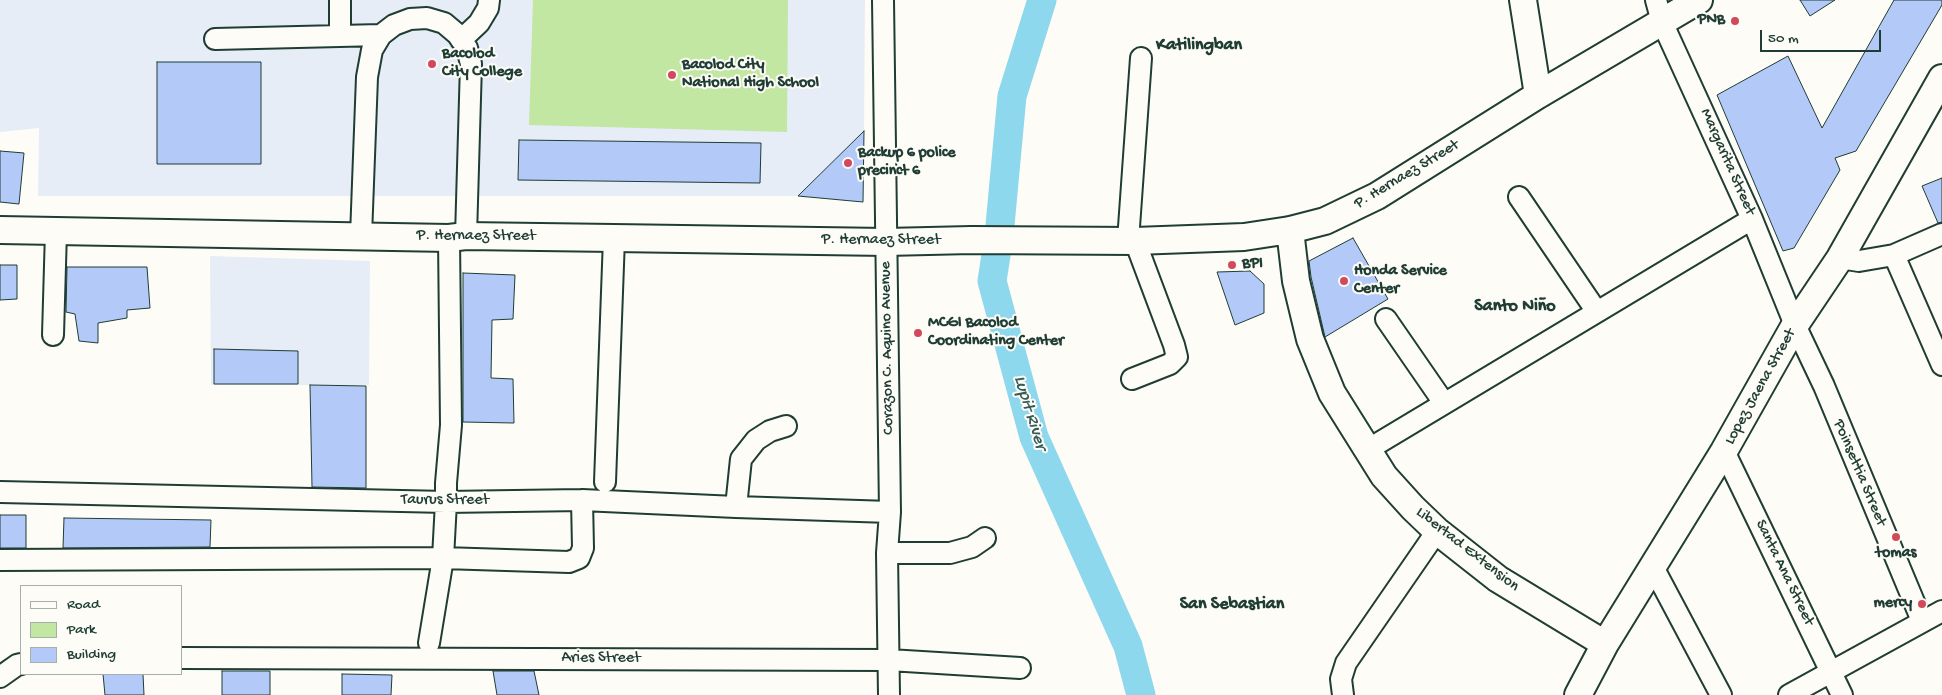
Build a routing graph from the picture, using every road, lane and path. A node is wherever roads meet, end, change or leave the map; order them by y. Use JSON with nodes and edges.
{"nodes":[{"id":1,"x":340,"y":0,"type":"edge"},
{"id":2,"x":489,"y":0,"type":"edge"},
{"id":3,"x":883,"y":0,"type":"edge"},
{"id":4,"x":1523,"y":0,"type":"edge"},
{"id":5,"x":1699,"y":0,"type":"edge"},
{"id":6,"x":1659,"y":11,"type":"edge"},
{"id":7,"x":381,"y":35,"type":"junction"},
{"id":8,"x":340,"y":36,"type":"junction"},
{"id":9,"x":216,"y":39,"type":"dead end"},
{"id":10,"x":461,"y":40,"type":"junction"},
{"id":11,"x":1141,"y":58,"type":"dead end"},
{"id":12,"x":1940,"y":88,"type":"edge"},
{"id":13,"x":1538,"y":95,"type":"junction"},
{"id":14,"x":1519,"y":197,"type":"dead end"},
{"id":15,"x":1752,"y":219,"type":"junction"},
{"id":16,"x":0,"y":230,"type":"edge"},
{"id":17,"x":1290,"y":230,"type":"junction"},
{"id":18,"x":56,"y":231,"type":"junction"},
{"id":19,"x":1942,"y":234,"type":"edge"},
{"id":20,"x":361,"y":236,"type":"junction"},
{"id":21,"x":458,"y":237,"type":"junction"},
{"id":22,"x":614,"y":238,"type":"junction"},
{"id":23,"x":1131,"y":241,"type":"junction"},
{"id":24,"x":886,"y":242,"type":"junction"},
{"id":25,"x":1894,"y":255,"type":"junction"},
{"id":26,"x":1840,"y":258,"type":"junction"},
{"id":27,"x":1597,"y":312,"type":"junction"},
{"id":28,"x":1386,"y":319,"type":"dead end"},
{"id":29,"x":1795,"y":325,"type":"junction"},
{"id":30,"x":53,"y":335,"type":"dead end"},
{"id":31,"x":1942,"y":365,"type":"edge"},
{"id":32,"x":1132,"y":379,"type":"dead end"},
{"id":33,"x":1444,"y":403,"type":"junction"},
{"id":34,"x":786,"y":426,"type":"dead end"},
{"id":35,"x":1367,"y":450,"type":"junction"},
{"id":36,"x":1724,"y":451,"type":"junction"},
{"id":37,"x":605,"y":482,"type":"dead end"},
{"id":38,"x":0,"y":492,"type":"edge"},
{"id":39,"x":582,"y":500,"type":"junction"},
{"id":40,"x":446,"y":502,"type":"junction"},
{"id":41,"x":736,"y":508,"type":"junction"},
{"id":42,"x":890,"y":512,"type":"junction"},
{"id":43,"x":1437,"y":531,"type":"junction"},
{"id":44,"x":985,"y":538,"type":"dead end"},
{"id":45,"x":887,"y":553,"type":"junction"},
{"id":46,"x":443,"y":558,"type":"junction"},
{"id":47,"x":0,"y":560,"type":"edge"},
{"id":48,"x":1653,"y":567,"type":"junction"},
{"id":49,"x":1942,"y":611,"type":"edge"},
{"id":50,"x":1922,"y":621,"type":"junction"},
{"id":51,"x":429,"y":643,"type":"dead end"},
{"id":52,"x":1605,"y":644,"type":"junction"},
{"id":53,"x":182,"y":658,"type":"edge"},
{"id":54,"x":890,"y":660,"type":"junction"},
{"id":55,"x":20,"y":664,"type":"edge"},
{"id":56,"x":1020,"y":668,"type":"dead end"},
{"id":57,"x":1832,"y":672,"type":"junction"},
{"id":58,"x":0,"y":678,"type":"edge"},
{"id":59,"x":889,"y":695,"type":"edge"},
{"id":60,"x":1343,"y":695,"type":"edge"},
{"id":61,"x":1578,"y":695,"type":"edge"},
{"id":62,"x":1722,"y":695,"type":"edge"},
{"id":63,"x":1789,"y":695,"type":"edge"},
{"id":64,"x":1842,"y":695,"type":"edge"}],
"edges":[{"from":1,"to":8,"type":"street"},
{"from":2,"to":10,"type":"street"},
{"from":3,"to":24,"type":"street","name":"Corazon C. Aquino Avenue"},
{"from":4,"to":13,"type":"main road"},
{"from":5,"to":6,"type":"main road","name":"P. Hernaez Street"},
{"from":6,"to":13,"type":"main road","name":"P. Hernaez Street"},
{"from":6,"to":15,"type":"street","name":"Margarita Street"},
{"from":7,"to":8,"type":"street"},
{"from":7,"to":10,"type":"street"},
{"from":7,"to":20,"type":"street"},
{"from":8,"to":9,"type":"street"},
{"from":10,"to":21,"type":"street"},
{"from":11,"to":23,"type":"street"},
{"from":12,"to":26,"type":"main road","name":"Lopez Jaena Street"},
{"from":13,"to":17,"type":"main road","name":"P. Hernaez Street"},
{"from":14,"to":27,"type":"street"},
{"from":15,"to":27,"type":"street"},
{"from":15,"to":29,"type":"street","name":"Margarita Street"},
{"from":16,"to":18,"type":"main road","name":"P. Hernaez Street"},
{"from":17,"to":23,"type":"main road","name":"P. Hernaez Street"},
{"from":17,"to":35,"type":"main road","name":"Libertad Extension"},
{"from":18,"to":20,"type":"main road","name":"P. Hernaez Street"},
{"from":18,"to":30,"type":"street"},
{"from":19,"to":25,"type":"street"},
{"from":20,"to":21,"type":"main road","name":"P. Hernaez Street"},
{"from":21,"to":22,"type":"main road","name":"P. Hernaez Street"},
{"from":21,"to":40,"type":"street"},
{"from":22,"to":24,"type":"main road","name":"P. Hernaez Street"},
{"from":22,"to":37,"type":"street"},
{"from":23,"to":24,"type":"main road","name":"P. Hernaez Street"},
{"from":23,"to":32,"type":"street"},
{"from":24,"to":42,"type":"street","name":"Corazon C. Aquino Avenue"},
{"from":25,"to":26,"type":"street"},
{"from":25,"to":31,"type":"street"},
{"from":26,"to":29,"type":"main road","name":"Lopez Jaena Street"},
{"from":27,"to":33,"type":"street"},
{"from":28,"to":33,"type":"street"},
{"from":29,"to":36,"type":"main road","name":"Lopez Jaena Street"},
{"from":29,"to":50,"type":"street","name":"Poinsettia Street"},
{"from":33,"to":35,"type":"street"},
{"from":34,"to":41,"type":"street"},
{"from":35,"to":43,"type":"main road","name":"Libertad Extension"},
{"from":36,"to":48,"type":"main road","name":"Lopez Jaena Street"},
{"from":36,"to":57,"type":"street","name":"Santa Ana Street"},
{"from":38,"to":40,"type":"street","name":"Taurus Street"},
{"from":39,"to":40,"type":"street","name":"Taurus Street"},
{"from":39,"to":41,"type":"street","name":"Taurus Street"},
{"from":39,"to":46,"type":"street"},
{"from":40,"to":46,"type":"street"},
{"from":41,"to":42,"type":"street","name":"Taurus Street"},
{"from":42,"to":45,"type":"street","name":"Corazon C. Aquino Avenue"},
{"from":43,"to":52,"type":"main road","name":"Libertad Extension"},
{"from":43,"to":60,"type":"street"},
{"from":44,"to":45,"type":"street"},
{"from":45,"to":54,"type":"street","name":"Corazon C. Aquino Avenue"},
{"from":46,"to":47,"type":"street"},
{"from":46,"to":51,"type":"street"},
{"from":48,"to":52,"type":"main road","name":"Lopez Jaena Street"},
{"from":48,"to":62,"type":"street"},
{"from":49,"to":50,"type":"street"},
{"from":50,"to":57,"type":"street"},
{"from":52,"to":61,"type":"main road","name":"Lopez Jaena Street"},
{"from":53,"to":54,"type":"street","name":"Aries Street"},
{"from":54,"to":56,"type":"street","name":"Aries Street"},
{"from":54,"to":59,"type":"street","name":"Corazon C. Aquino Avenue"},
{"from":55,"to":58,"type":"street"},
{"from":57,"to":63,"type":"street"},
{"from":57,"to":64,"type":"street","name":"Santa Ana Street"}]}
